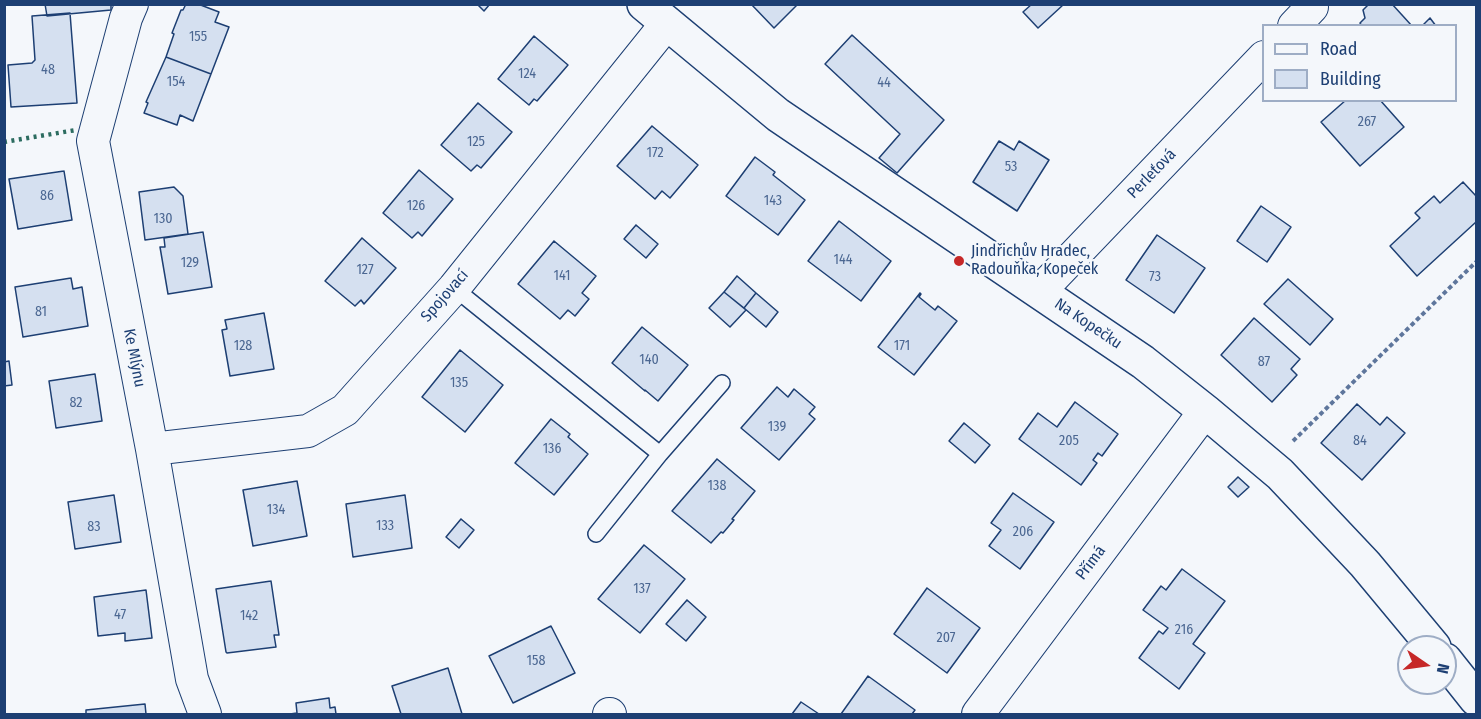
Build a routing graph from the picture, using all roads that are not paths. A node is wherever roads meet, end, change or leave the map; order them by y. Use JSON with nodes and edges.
{"nodes":[{"id":1,"x":132,"y":4,"type":"edge"},
{"id":2,"x":656,"y":14,"type":"edge"},
{"id":3,"x":1262,"y":58,"type":"edge"},
{"id":4,"x":454,"y":288,"type":"junction"},
{"id":5,"x":1040,"y":291,"type":"junction"},
{"id":6,"x":723,"y":383,"type":"dead end"},
{"id":7,"x":1205,"y":411,"type":"junction"},
{"id":8,"x":152,"y":449,"type":"junction"},
{"id":9,"x":660,"y":454,"type":"junction"},
{"id":10,"x":596,"y":534,"type":"dead end"},
{"id":11,"x":1424,"y":635,"type":"edge"},
{"id":12,"x":1457,"y":675,"type":"edge"},
{"id":13,"x":1476,"y":699,"type":"edge"},
{"id":14,"x":205,"y":714,"type":"edge"},
{"id":15,"x":978,"y":714,"type":"edge"}],
"edges":[{"from":1,"to":8,"type":"street","name":"Ke Mlýnu"},
{"from":2,"to":4,"type":"street","name":"Spojovací"},
{"from":2,"to":5,"type":"street","name":"Na Kopečku"},
{"from":3,"to":5,"type":"street","name":"Perleťová"},
{"from":4,"to":8,"type":"street","name":"Spojovací"},
{"from":4,"to":9,"type":"lane"},
{"from":5,"to":7,"type":"street","name":"Na Kopečku"},
{"from":6,"to":9,"type":"lane"},
{"from":7,"to":11,"type":"street","name":"Na Kopečku"},
{"from":7,"to":15,"type":"street","name":"Přímá"},
{"from":8,"to":14,"type":"street","name":"Ke Mlýnu"},
{"from":9,"to":10,"type":"lane"},
{"from":12,"to":13,"type":"street"}]}
